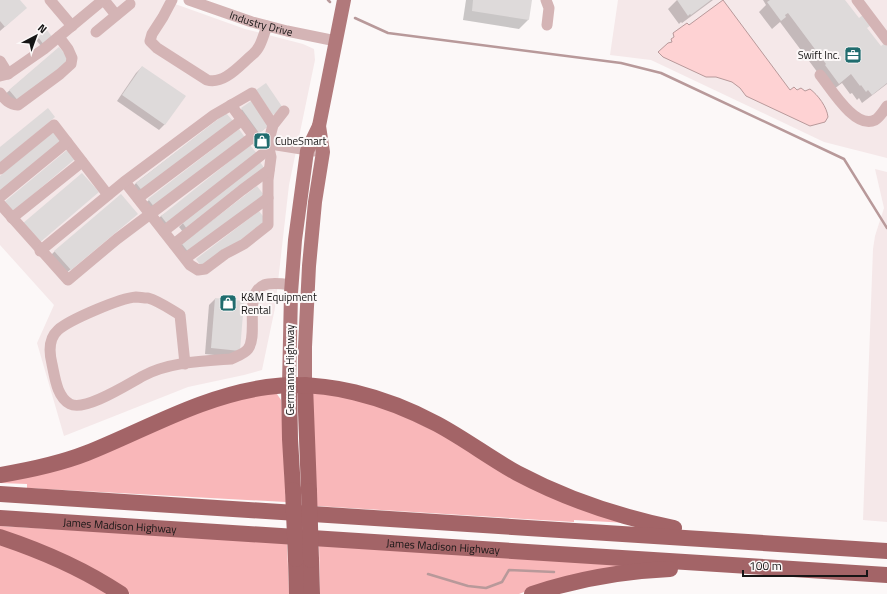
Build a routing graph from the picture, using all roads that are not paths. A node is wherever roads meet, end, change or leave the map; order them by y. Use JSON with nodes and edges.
{"nodes":[{"id":1,"x":50,"y":0,"type":"edge"},
{"id":2,"x":103,"y":0,"type":"edge"},
{"id":3,"x":172,"y":0,"type":"edge"},
{"id":4,"x":189,"y":0,"type":"edge"},
{"id":5,"x":344,"y":0,"type":"edge"},
{"id":6,"x":546,"y":0,"type":"edge"},
{"id":7,"x":857,"y":0,"type":"edge"},
{"id":8,"x":130,"y":4,"type":"dead end"},
{"id":9,"x":116,"y":15,"type":"junction"},
{"id":10,"x":547,"y":25,"type":"dead end"},
{"id":11,"x":72,"y":26,"type":"junction"},
{"id":12,"x":267,"y":26,"type":"junction"},
{"id":13,"x":96,"y":32,"type":"dead end"},
{"id":14,"x":58,"y":37,"type":"junction"},
{"id":15,"x":887,"y":40,"type":"edge"},
{"id":16,"x":336,"y":41,"type":"junction"},
{"id":17,"x":0,"y":61,"type":"edge"},
{"id":18,"x":4,"y":75,"type":"edge"},
{"id":19,"x":820,"y":75,"type":"dead end"},
{"id":20,"x":0,"y":94,"type":"edge"},
{"id":21,"x":231,"y":105,"type":"junction"},
{"id":22,"x":887,"y":106,"type":"edge"},
{"id":23,"x":284,"y":111,"type":"dead end"},
{"id":24,"x":242,"y":120,"type":"junction"},
{"id":25,"x":273,"y":125,"type":"junction"},
{"id":26,"x":319,"y":126,"type":"junction"},
{"id":27,"x":254,"y":136,"type":"junction"},
{"id":28,"x":67,"y":142,"type":"junction"},
{"id":29,"x":268,"y":147,"type":"junction"},
{"id":30,"x":307,"y":151,"type":"junction"},
{"id":31,"x":323,"y":152,"type":"junction"},
{"id":32,"x":82,"y":162,"type":"junction"},
{"id":33,"x":0,"y":169,"type":"edge"},
{"id":34,"x":269,"y":170,"type":"junction"},
{"id":35,"x":125,"y":182,"type":"junction"},
{"id":36,"x":108,"y":195,"type":"junction"},
{"id":37,"x":0,"y":197,"type":"edge"},
{"id":38,"x":138,"y":198,"type":"junction"},
{"id":39,"x":268,"y":198,"type":"junction"},
{"id":40,"x":0,"y":204,"type":"edge"},
{"id":41,"x":151,"y":215,"type":"junction"},
{"id":42,"x":12,"y":218,"type":"junction"},
{"id":43,"x":164,"y":231,"type":"junction"},
{"id":44,"x":174,"y":244,"type":"junction"},
{"id":45,"x":40,"y":251,"type":"junction"},
{"id":46,"x":186,"y":258,"type":"junction"},
{"id":47,"x":292,"y":284,"type":"junction"},
{"id":48,"x":185,"y":364,"type":"junction"},
{"id":49,"x":289,"y":385,"type":"junction"},
{"id":50,"x":305,"y":385,"type":"junction"},
{"id":51,"x":0,"y":475,"type":"edge"},
{"id":52,"x":301,"y":490,"type":"junction"},
{"id":53,"x":0,"y":494,"type":"edge"},
{"id":54,"x":0,"y":518,"type":"edge"},
{"id":55,"x":0,"y":537,"type":"edge"},
{"id":56,"x":734,"y":540,"type":"junction"},
{"id":57,"x":887,"y":551,"type":"edge"},
{"id":58,"x":304,"y":559,"type":"junction"},
{"id":59,"x":743,"y":565,"type":"junction"},
{"id":60,"x":887,"y":575,"type":"edge"},
{"id":61,"x":121,"y":594,"type":"edge"},
{"id":62,"x":297,"y":594,"type":"edge"},
{"id":63,"x":312,"y":594,"type":"edge"},
{"id":64,"x":532,"y":594,"type":"edge"}],
"edges":[{"from":1,"to":11,"type":"street"},
{"from":2,"to":9,"type":"street"},
{"from":2,"to":11,"type":"street"},
{"from":3,"to":12,"type":"street"},
{"from":4,"to":12,"type":"street","name":"Industry Drive"},
{"from":5,"to":16,"type":"main road","name":"Germanna Highway"},
{"from":6,"to":10,"type":"street"},
{"from":7,"to":15,"type":"street"},
{"from":8,"to":9,"type":"street"},
{"from":9,"to":13,"type":"street"},
{"from":11,"to":14,"type":"street"},
{"from":12,"to":16,"type":"street","name":"Industry Drive"},
{"from":14,"to":18,"type":"street"},
{"from":14,"to":20,"type":"street"},
{"from":16,"to":26,"type":"main road","name":"Germanna Highway"},
{"from":17,"to":18,"type":"street"},
{"from":19,"to":22,"type":"street"},
{"from":21,"to":24,"type":"street"},
{"from":21,"to":25,"type":"street"},
{"from":21,"to":35,"type":"street"},
{"from":23,"to":25,"type":"street"},
{"from":24,"to":27,"type":"street"},
{"from":24,"to":38,"type":"street"},
{"from":25,"to":29,"type":"street"},
{"from":26,"to":30,"type":"main road","name":"Germanna Highway"},
{"from":26,"to":31,"type":"main road","name":"Germanna Highway"},
{"from":27,"to":29,"type":"street"},
{"from":27,"to":41,"type":"street"},
{"from":28,"to":32,"type":"street"},
{"from":28,"to":33,"type":"street"},
{"from":28,"to":37,"type":"street"},
{"from":29,"to":30,"type":"street"},
{"from":29,"to":34,"type":"street"},
{"from":29,"to":43,"type":"street"},
{"from":30,"to":31,"type":"street"},
{"from":30,"to":47,"type":"main road","name":"Germanna Highway"},
{"from":31,"to":50,"type":"main road","name":"Germanna Highway"},
{"from":32,"to":36,"type":"street"},
{"from":32,"to":42,"type":"street"},
{"from":34,"to":39,"type":"street"},
{"from":34,"to":44,"type":"street"},
{"from":35,"to":36,"type":"street"},
{"from":35,"to":38,"type":"street"},
{"from":36,"to":45,"type":"street"},
{"from":38,"to":41,"type":"street"},
{"from":39,"to":46,"type":"street"},
{"from":39,"to":46,"type":"street"},
{"from":40,"to":42,"type":"street"},
{"from":41,"to":43,"type":"street"},
{"from":41,"to":45,"type":"street"},
{"from":42,"to":45,"type":"street"},
{"from":43,"to":44,"type":"street"},
{"from":44,"to":46,"type":"street"},
{"from":47,"to":48,"type":"street"},
{"from":47,"to":49,"type":"main road","name":"Germanna Highway"},
{"from":48,"to":48,"type":"street"},
{"from":49,"to":50,"type":"highway"},
{"from":49,"to":51,"type":"highway"},
{"from":49,"to":52,"type":"highway","name":"Germanna Highway"},
{"from":50,"to":52,"type":"highway","name":"Germanna Highway"},
{"from":50,"to":56,"type":"highway"},
{"from":52,"to":58,"type":"highway","name":"Germanna Highway","bridge":true},
{"from":53,"to":56,"type":"highway"},
{"from":54,"to":59,"type":"highway","name":"James Madison Highway"},
{"from":55,"to":61,"type":"highway"},
{"from":56,"to":57,"type":"highway"},
{"from":58,"to":62,"type":"highway","name":"Germanna Highway"},
{"from":58,"to":63,"type":"highway","name":"Germanna Highway"},
{"from":59,"to":60,"type":"highway","name":"James Madison Highway"},
{"from":59,"to":64,"type":"highway"}]}
